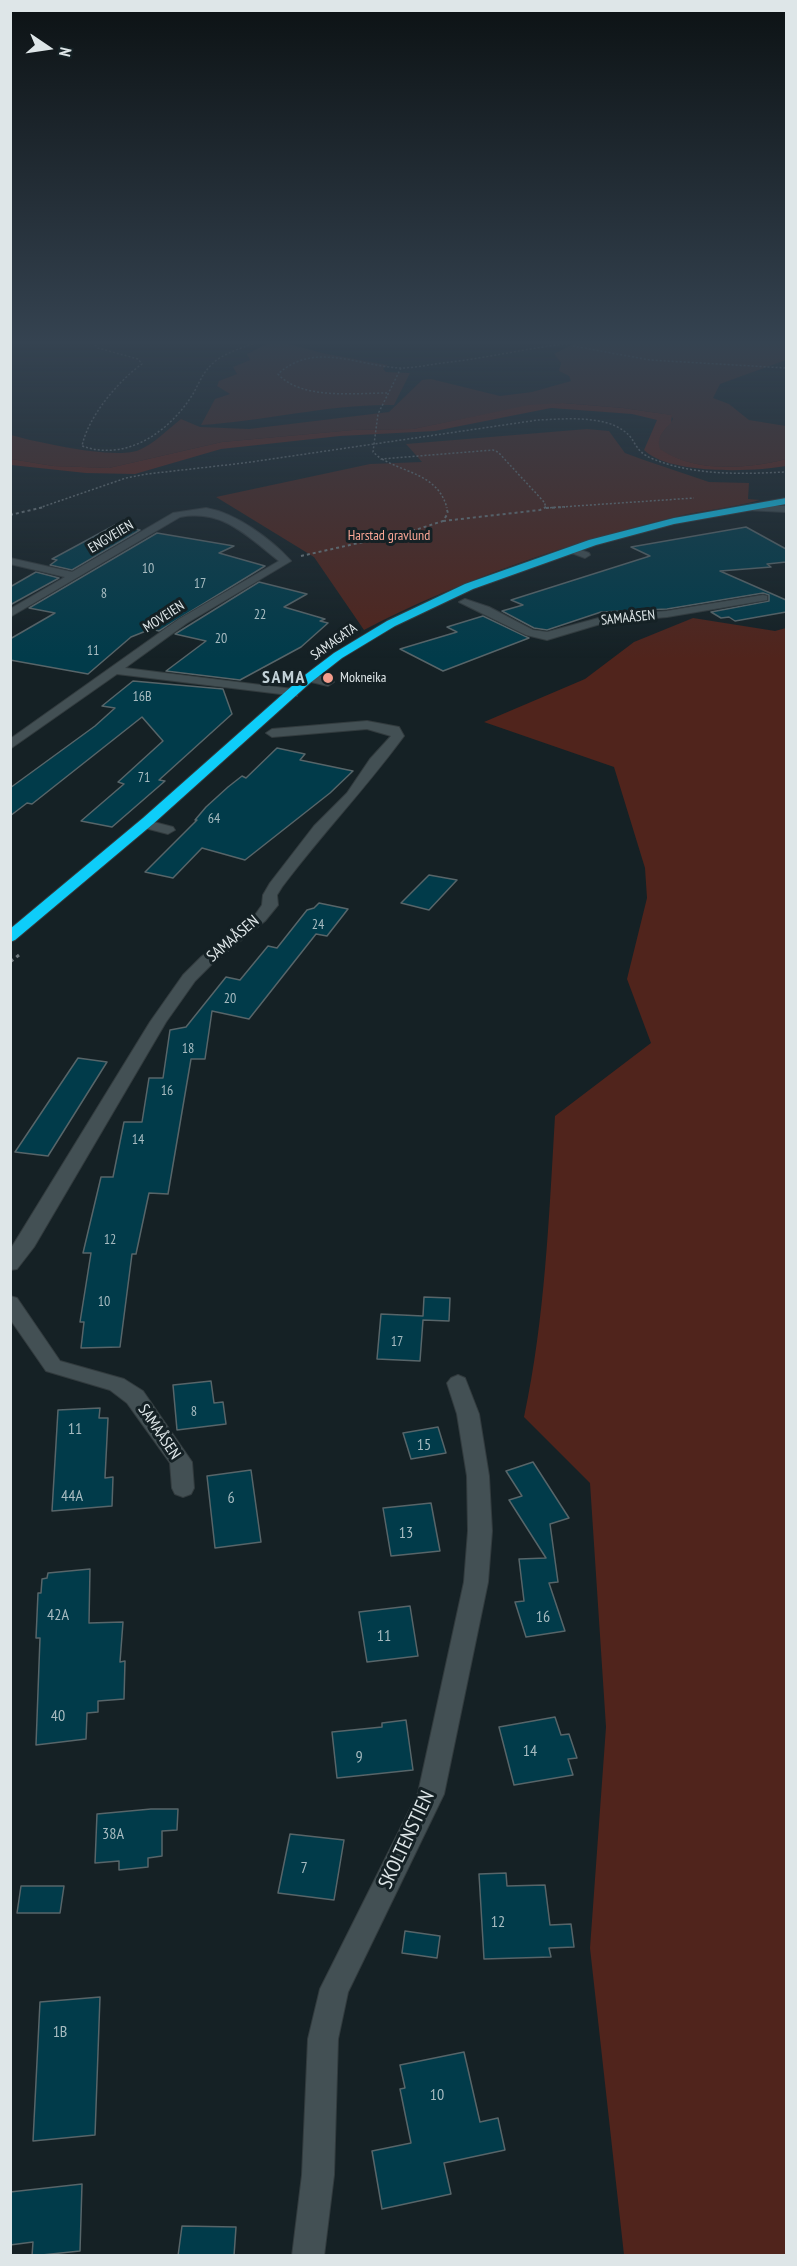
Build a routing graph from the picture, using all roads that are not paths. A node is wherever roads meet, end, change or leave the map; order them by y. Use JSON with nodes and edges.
{"nodes":[{"id":1,"x":786,"y":505,"type":"edge"},
{"id":2,"x":750,"y":508,"type":"joint"},
{"id":3,"x":232,"y":522,"type":"joint"},
{"id":4,"x":10,"y":561,"type":"edge"},
{"id":5,"x":74,"y":576,"type":"junction"},
{"id":6,"x":763,"y":598,"type":"dead end"},
{"id":7,"x":465,"y":602,"type":"dead end"},
{"id":8,"x":10,"y":614,"type":"edge"},
{"id":9,"x":112,"y":670,"type":"junction"},
{"id":10,"x":310,"y":678,"type":"junction"},
{"id":11,"x":328,"y":682,"type":"dead end"},
{"id":12,"x":293,"y":693,"type":"junction"},
{"id":13,"x":272,"y":733,"type":"dead end"},
{"id":14,"x":10,"y":746,"type":"edge"},
{"id":15,"x":146,"y":824,"type":"junction"},
{"id":16,"x":168,"y":830,"type":"dead end"},
{"id":17,"x":10,"y":937,"type":"edge"},
{"id":18,"x":10,"y":1264,"type":"edge"},
{"id":19,"x":10,"y":1303,"type":"edge"},
{"id":20,"x":458,"y":1383,"type":"dead end"},
{"id":21,"x":183,"y":1488,"type":"dead end"},
{"id":22,"x":308,"y":2256,"type":"edge"}],
"edges":[{"from":1,"to":2,"type":"street"},
{"from":2,"to":10,"type":"highway","name":"SAMAGATA"},
{"from":3,"to":5,"type":"street","name":"ENGVEIEN"},
{"from":3,"to":9,"type":"street","name":"MOVEIEN"},
{"from":4,"to":5,"type":"street"},
{"from":5,"to":8,"type":"street","name":"ENGVEIEN"},
{"from":6,"to":7,"type":"street","name":"SAMAÅSEN"},
{"from":9,"to":12,"type":"street"},
{"from":9,"to":14,"type":"street","name":"MOVEIEN"},
{"from":10,"to":11,"type":"street"},
{"from":10,"to":12,"type":"highway","name":"SAMAGATA"},
{"from":12,"to":15,"type":"highway","name":"SAMAGATA"},
{"from":13,"to":18,"type":"street","name":"SAMAÅSEN"},
{"from":15,"to":16,"type":"street"},
{"from":15,"to":17,"type":"highway","name":"SAMAGATA"},
{"from":19,"to":21,"type":"street","name":"SAMAÅSEN"},
{"from":20,"to":22,"type":"street","name":"SKOLTENSTIEN"}]}
